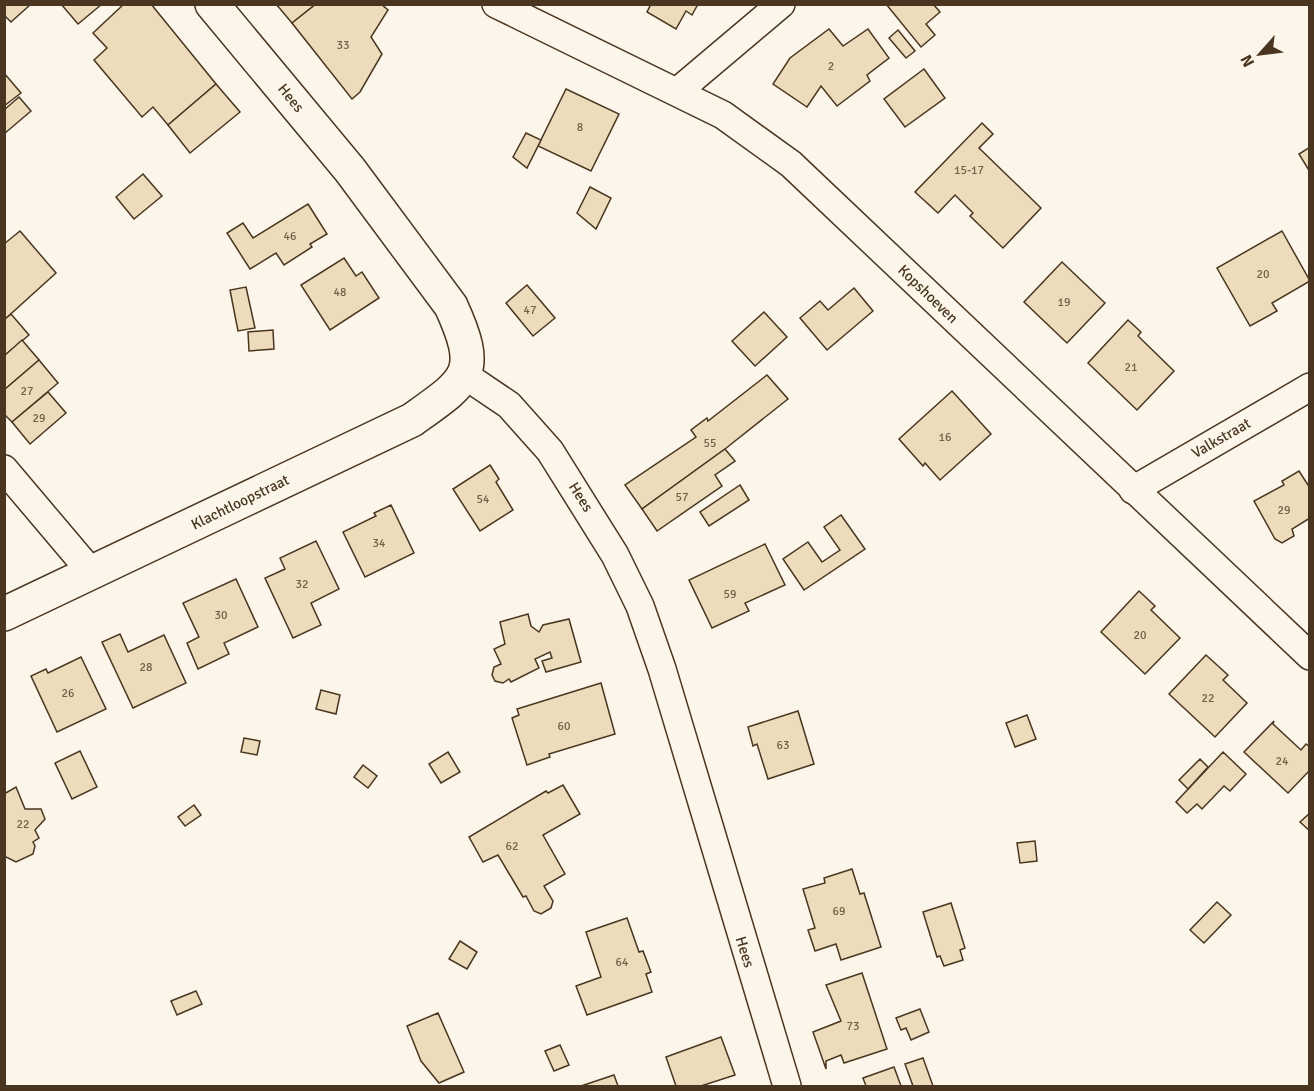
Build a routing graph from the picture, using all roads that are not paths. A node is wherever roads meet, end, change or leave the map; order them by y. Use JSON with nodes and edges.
{"nodes":[{"id":1,"x":212,"y":4,"type":"edge"},
{"id":2,"x":496,"y":4,"type":"edge"},
{"id":3,"x":781,"y":4,"type":"edge"},
{"id":4,"x":678,"y":91,"type":"junction"},
{"id":5,"x":466,"y":376,"type":"junction"},
{"id":6,"x":1310,"y":387,"type":"edge"},
{"id":7,"x":4,"y":469,"type":"edge"},
{"id":8,"x":1133,"y":490,"type":"junction"},
{"id":9,"x":92,"y":573,"type":"junction"},
{"id":10,"x":4,"y":614,"type":"edge"},
{"id":11,"x":1310,"y":656,"type":"edge"},
{"id":12,"x":787,"y":1086,"type":"edge"}],
"edges":[{"from":1,"to":5,"type":"main road","name":"Hees"},
{"from":2,"to":4,"type":"street","name":"Kopshoeven"},
{"from":3,"to":4,"type":"street"},
{"from":4,"to":8,"type":"street","name":"Kopshoeven"},
{"from":5,"to":9,"type":"main road","name":"Klachtloopstraat"},
{"from":5,"to":12,"type":"street","name":"Hees"},
{"from":6,"to":8,"type":"street","name":"Valkstraat"},
{"from":7,"to":9,"type":"street"},
{"from":8,"to":11,"type":"street","name":"Kopshoeven"},
{"from":9,"to":10,"type":"main road","name":"Klachtloopstraat"}]}
